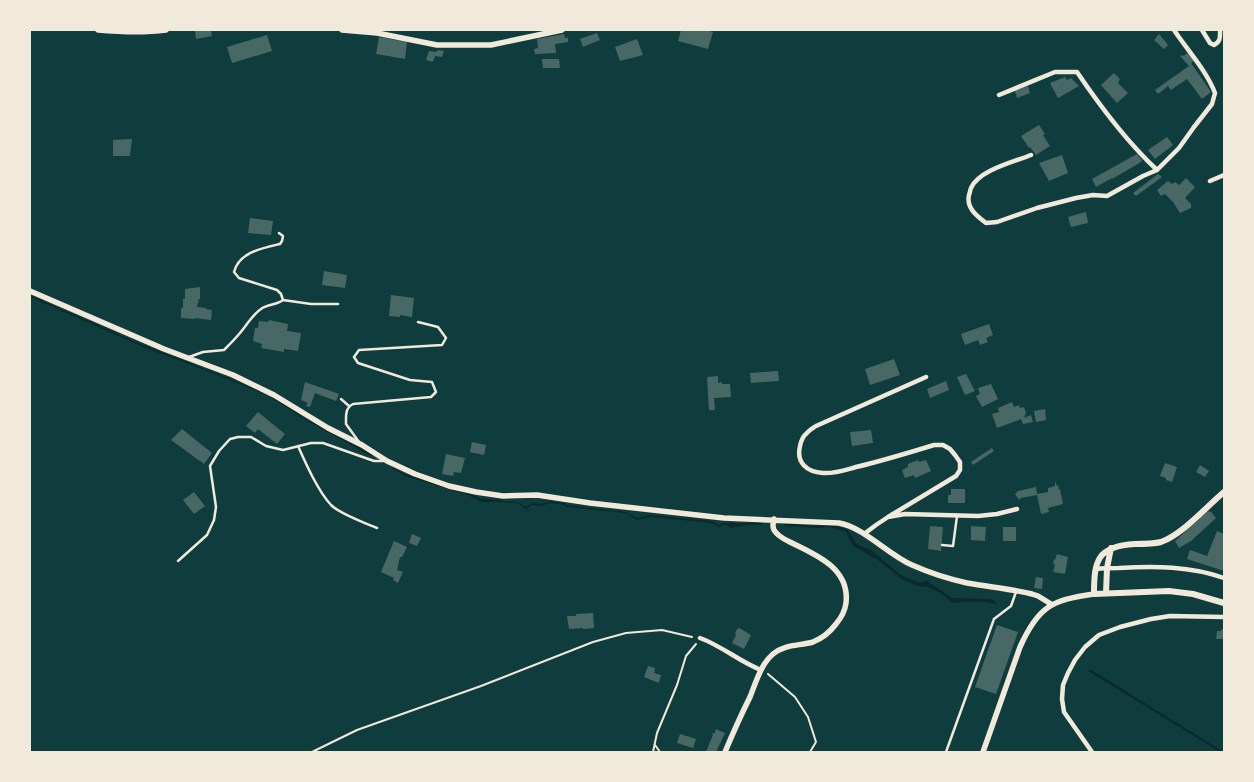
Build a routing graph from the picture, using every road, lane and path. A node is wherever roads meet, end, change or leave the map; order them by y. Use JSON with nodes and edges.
{"nodes":[{"id":1,"x":98,"y":30,"type":"edge"},
{"id":2,"x":166,"y":30,"type":"edge"},
{"id":3,"x":342,"y":30,"type":"edge"},
{"id":4,"x":562,"y":30,"type":"edge"},
{"id":5,"x":1174,"y":30,"type":"edge"},
{"id":6,"x":1202,"y":30,"type":"edge"},
{"id":7,"x":1220,"y":30,"type":"edge"},
{"id":8,"x":999,"y":95,"type":"dead end"},
{"id":9,"x":1031,"y":155,"type":"dead end"},
{"id":10,"x":1157,"y":170,"type":"junction"},
{"id":11,"x":1224,"y":175,"type":"edge"},
{"id":12,"x":1210,"y":181,"type":"dead end"},
{"id":13,"x":279,"y":233,"type":"dead end"},
{"id":14,"x":30,"y":291,"type":"edge"},
{"id":15,"x":283,"y":300,"type":"junction"},
{"id":16,"x":338,"y":304,"type":"dead end"},
{"id":17,"x":418,"y":322,"type":"dead end"},
{"id":18,"x":187,"y":358,"type":"junction"},
{"id":19,"x":926,"y":377,"type":"dead end"},
{"id":20,"x":341,"y":399,"type":"dead end"},
{"id":21,"x":349,"y":406,"type":"junction"},
{"id":22,"x":362,"y":445,"type":"junction"},
{"id":23,"x":298,"y":446,"type":"junction"},
{"id":24,"x":387,"y":461,"type":"junction"},
{"id":25,"x":1224,"y":492,"type":"edge"},
{"id":26,"x":1017,"y":509,"type":"dead end"},
{"id":27,"x":957,"y":516,"type":"junction"},
{"id":28,"x":888,"y":517,"type":"junction"},
{"id":29,"x":773,"y":523,"type":"junction"},
{"id":30,"x":378,"y":528,"type":"dead end"},
{"id":31,"x":864,"y":534,"type":"junction"},
{"id":32,"x":942,"y":545,"type":"dead end"},
{"id":33,"x":1112,"y":548,"type":"junction"},
{"id":34,"x":178,"y":561,"type":"dead end"},
{"id":35,"x":1108,"y":568,"type":"junction"},
{"id":36,"x":1096,"y":569,"type":"junction"},
{"id":37,"x":1224,"y":578,"type":"edge"},
{"id":38,"x":1016,"y":591,"type":"junction"},
{"id":39,"x":1106,"y":593,"type":"junction"},
{"id":40,"x":1094,"y":594,"type":"junction"},
{"id":41,"x":1224,"y":603,"type":"edge"},
{"id":42,"x":1052,"y":604,"type":"junction"},
{"id":43,"x":1224,"y":617,"type":"edge"},
{"id":44,"x":700,"y":638,"type":"junction"},
{"id":45,"x":762,"y":670,"type":"junction"},
{"id":46,"x":655,"y":745,"type":"junction"},
{"id":47,"x":312,"y":752,"type":"edge"},
{"id":48,"x":653,"y":752,"type":"edge"},
{"id":49,"x":660,"y":752,"type":"edge"},
{"id":50,"x":725,"y":752,"type":"edge"},
{"id":51,"x":810,"y":752,"type":"edge"},
{"id":52,"x":946,"y":752,"type":"edge"},
{"id":53,"x":983,"y":752,"type":"edge"},
{"id":54,"x":1092,"y":752,"type":"edge"}],
"edges":[{"from":1,"to":2,"type":"street"},
{"from":3,"to":4,"type":"street"},
{"from":5,"to":10,"type":"street"},
{"from":6,"to":7,"type":"street"},
{"from":8,"to":10,"type":"street"},
{"from":9,"to":10,"type":"street"},
{"from":11,"to":12,"type":"street"},
{"from":13,"to":15,"type":"lane"},
{"from":14,"to":18,"type":"street"},
{"from":15,"to":16,"type":"lane"},
{"from":15,"to":18,"type":"lane"},
{"from":17,"to":21,"type":"lane"},
{"from":18,"to":22,"type":"street"},
{"from":19,"to":28,"type":"street"},
{"from":20,"to":21,"type":"lane"},
{"from":21,"to":22,"type":"lane"},
{"from":22,"to":24,"type":"street"},
{"from":23,"to":24,"type":"lane"},
{"from":23,"to":30,"type":"lane"},
{"from":23,"to":34,"type":"lane"},
{"from":24,"to":29,"type":"street"},
{"from":25,"to":33,"type":"main road"},
{"from":26,"to":27,"type":"street"},
{"from":27,"to":28,"type":"street"},
{"from":27,"to":32,"type":"lane"},
{"from":28,"to":31,"type":"street"},
{"from":29,"to":31,"type":"street"},
{"from":29,"to":45,"type":"street"},
{"from":31,"to":38,"type":"street"},
{"from":33,"to":35,"type":"main road"},
{"from":33,"to":36,"type":"main road"},
{"from":35,"to":36,"type":"street"},
{"from":35,"to":37,"type":"street"},
{"from":35,"to":39,"type":"main road"},
{"from":36,"to":40,"type":"main road"},
{"from":38,"to":42,"type":"street"},
{"from":38,"to":52,"type":"lane"},
{"from":39,"to":40,"type":"main road"},
{"from":39,"to":41,"type":"main road"},
{"from":40,"to":42,"type":"street"},
{"from":42,"to":53,"type":"street"},
{"from":43,"to":54,"type":"street"},
{"from":44,"to":45,"type":"street"},
{"from":44,"to":46,"type":"path"},
{"from":44,"to":47,"type":"path"},
{"from":45,"to":50,"type":"street"},
{"from":45,"to":51,"type":"path"},
{"from":46,"to":48,"type":"path"},
{"from":46,"to":49,"type":"path"}]}
